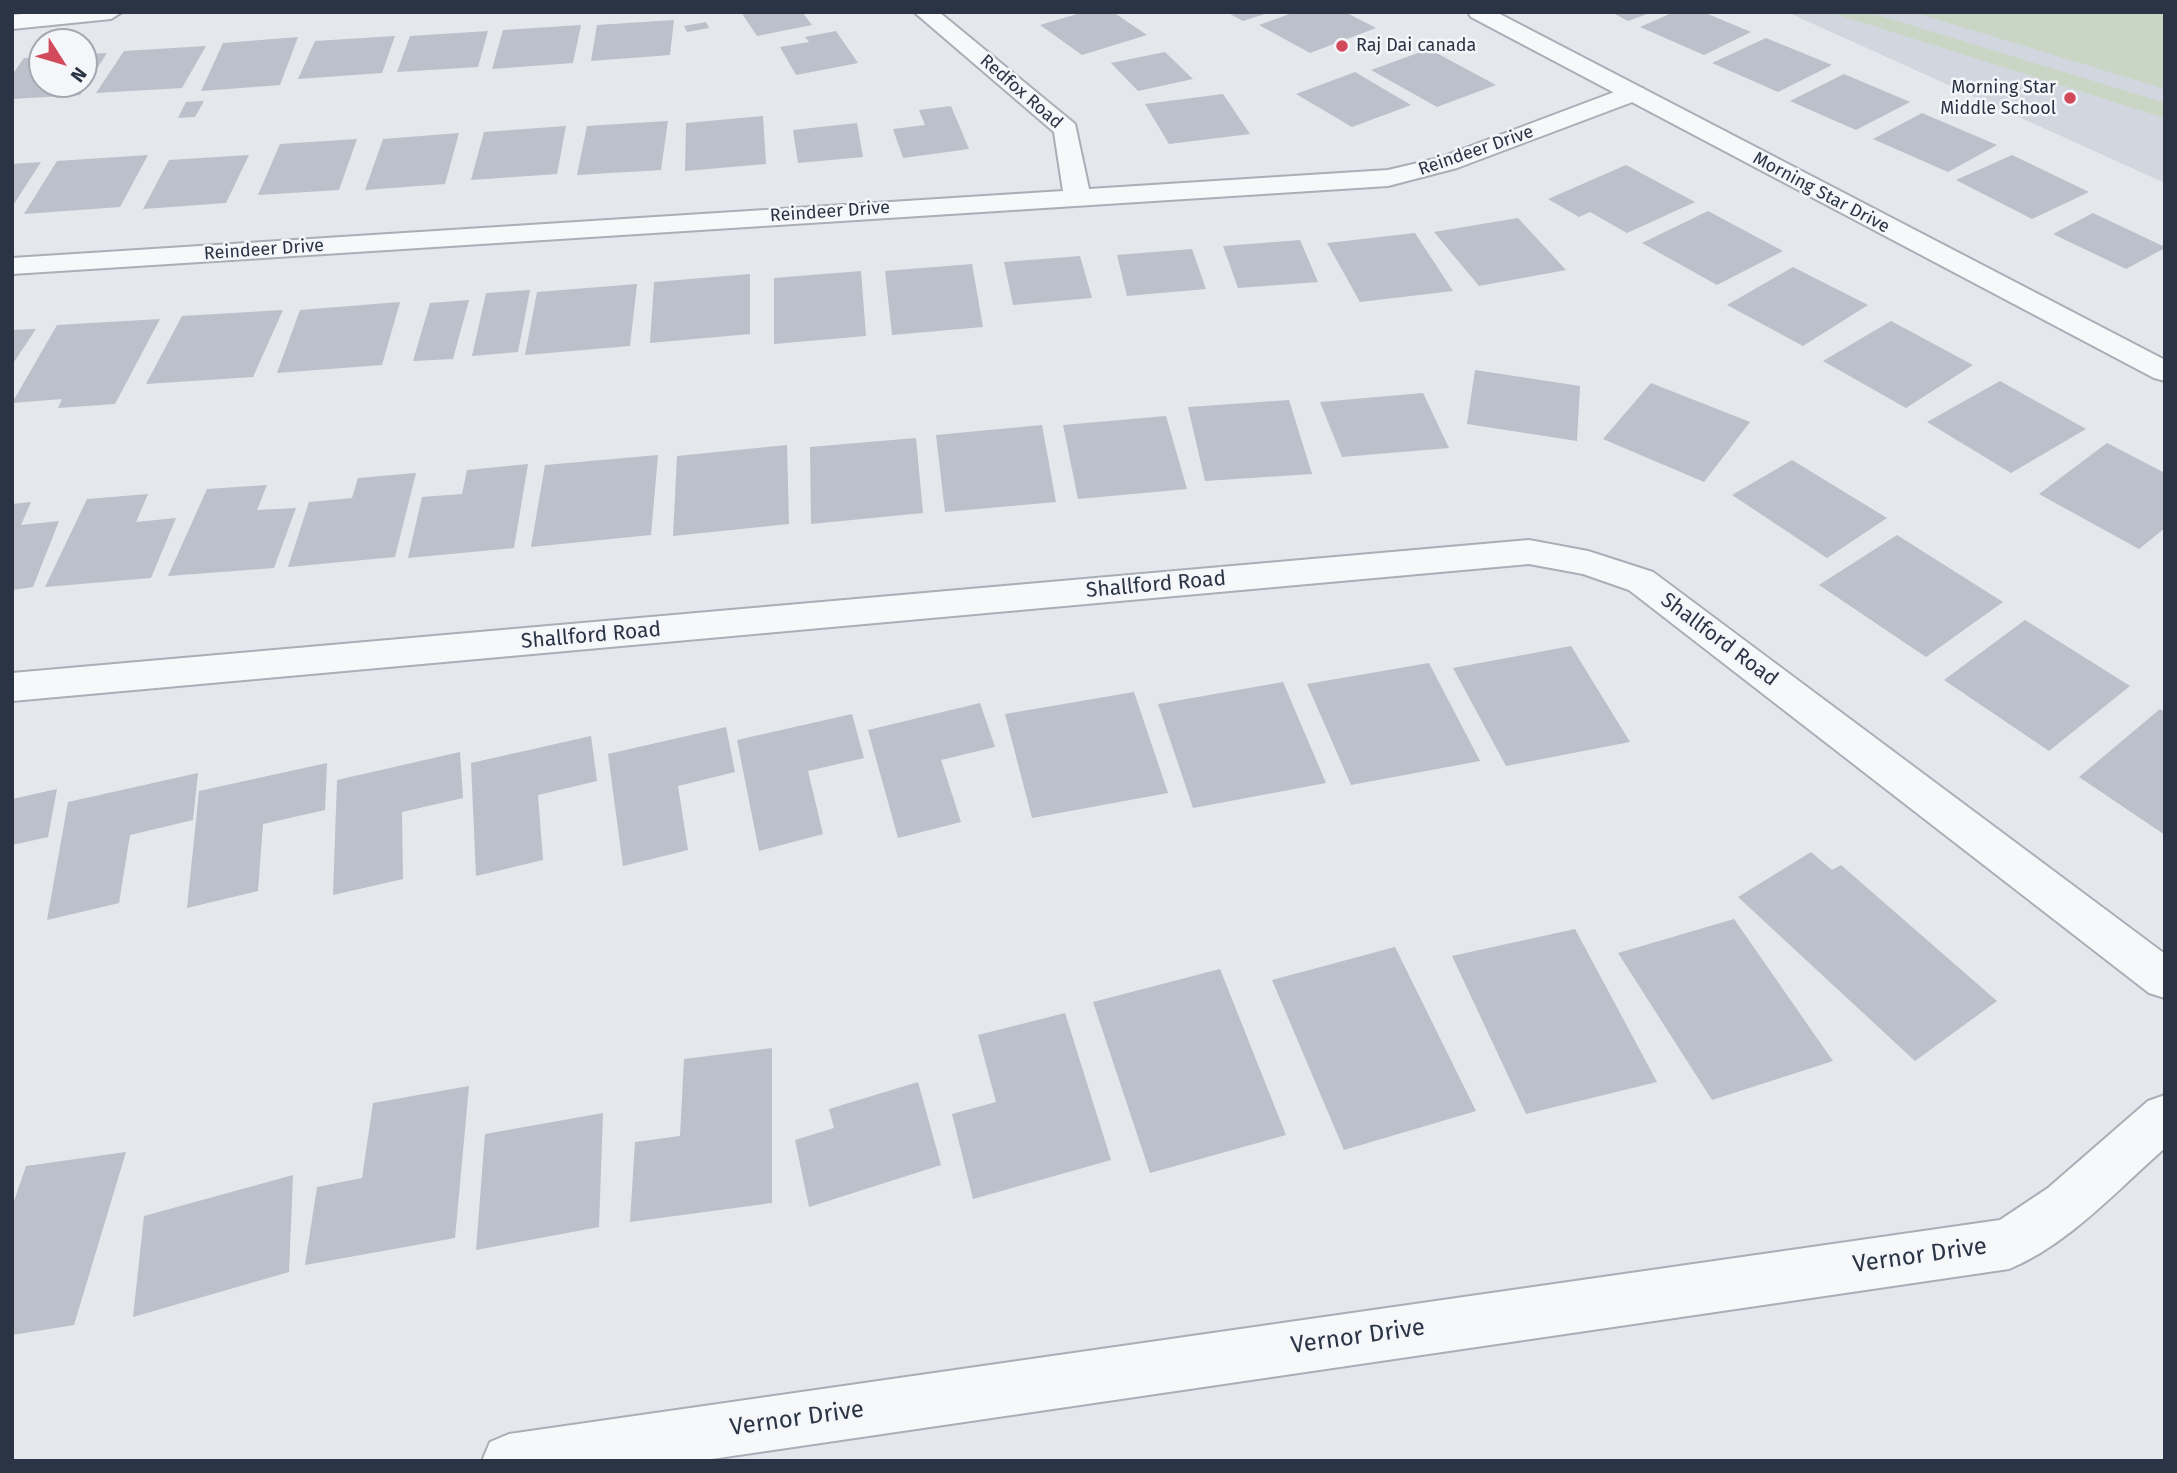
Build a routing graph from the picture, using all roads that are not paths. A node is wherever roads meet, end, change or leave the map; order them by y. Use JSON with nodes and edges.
{"nodes":[{"id":1,"x":111,"y":12,"type":"edge"},
{"id":2,"x":925,"y":12,"type":"edge"},
{"id":3,"x":1479,"y":12,"type":"edge"},
{"id":4,"x":12,"y":22,"type":"edge"},
{"id":5,"x":1634,"y":93,"type":"junction"},
{"id":6,"x":1077,"y":196,"type":"junction"},
{"id":7,"x":12,"y":266,"type":"edge"},
{"id":8,"x":2165,"y":372,"type":"edge"},
{"id":9,"x":12,"y":687,"type":"edge"},
{"id":10,"x":2165,"y":979,"type":"edge"},
{"id":11,"x":2165,"y":1117,"type":"edge"},
{"id":12,"x":509,"y":1461,"type":"edge"}],
"edges":[{"from":1,"to":4,"type":"street"},
{"from":2,"to":6,"type":"street","name":"Redfox Road"},
{"from":3,"to":5,"type":"street","name":"Morning Star Drive"},
{"from":5,"to":6,"type":"street","name":"Reindeer Drive"},
{"from":5,"to":8,"type":"street","name":"Morning Star Drive"},
{"from":6,"to":7,"type":"street","name":"Reindeer Drive"},
{"from":9,"to":10,"type":"street","name":"Shallford Road"},
{"from":11,"to":12,"type":"street","name":"Vernor Drive"}]}
